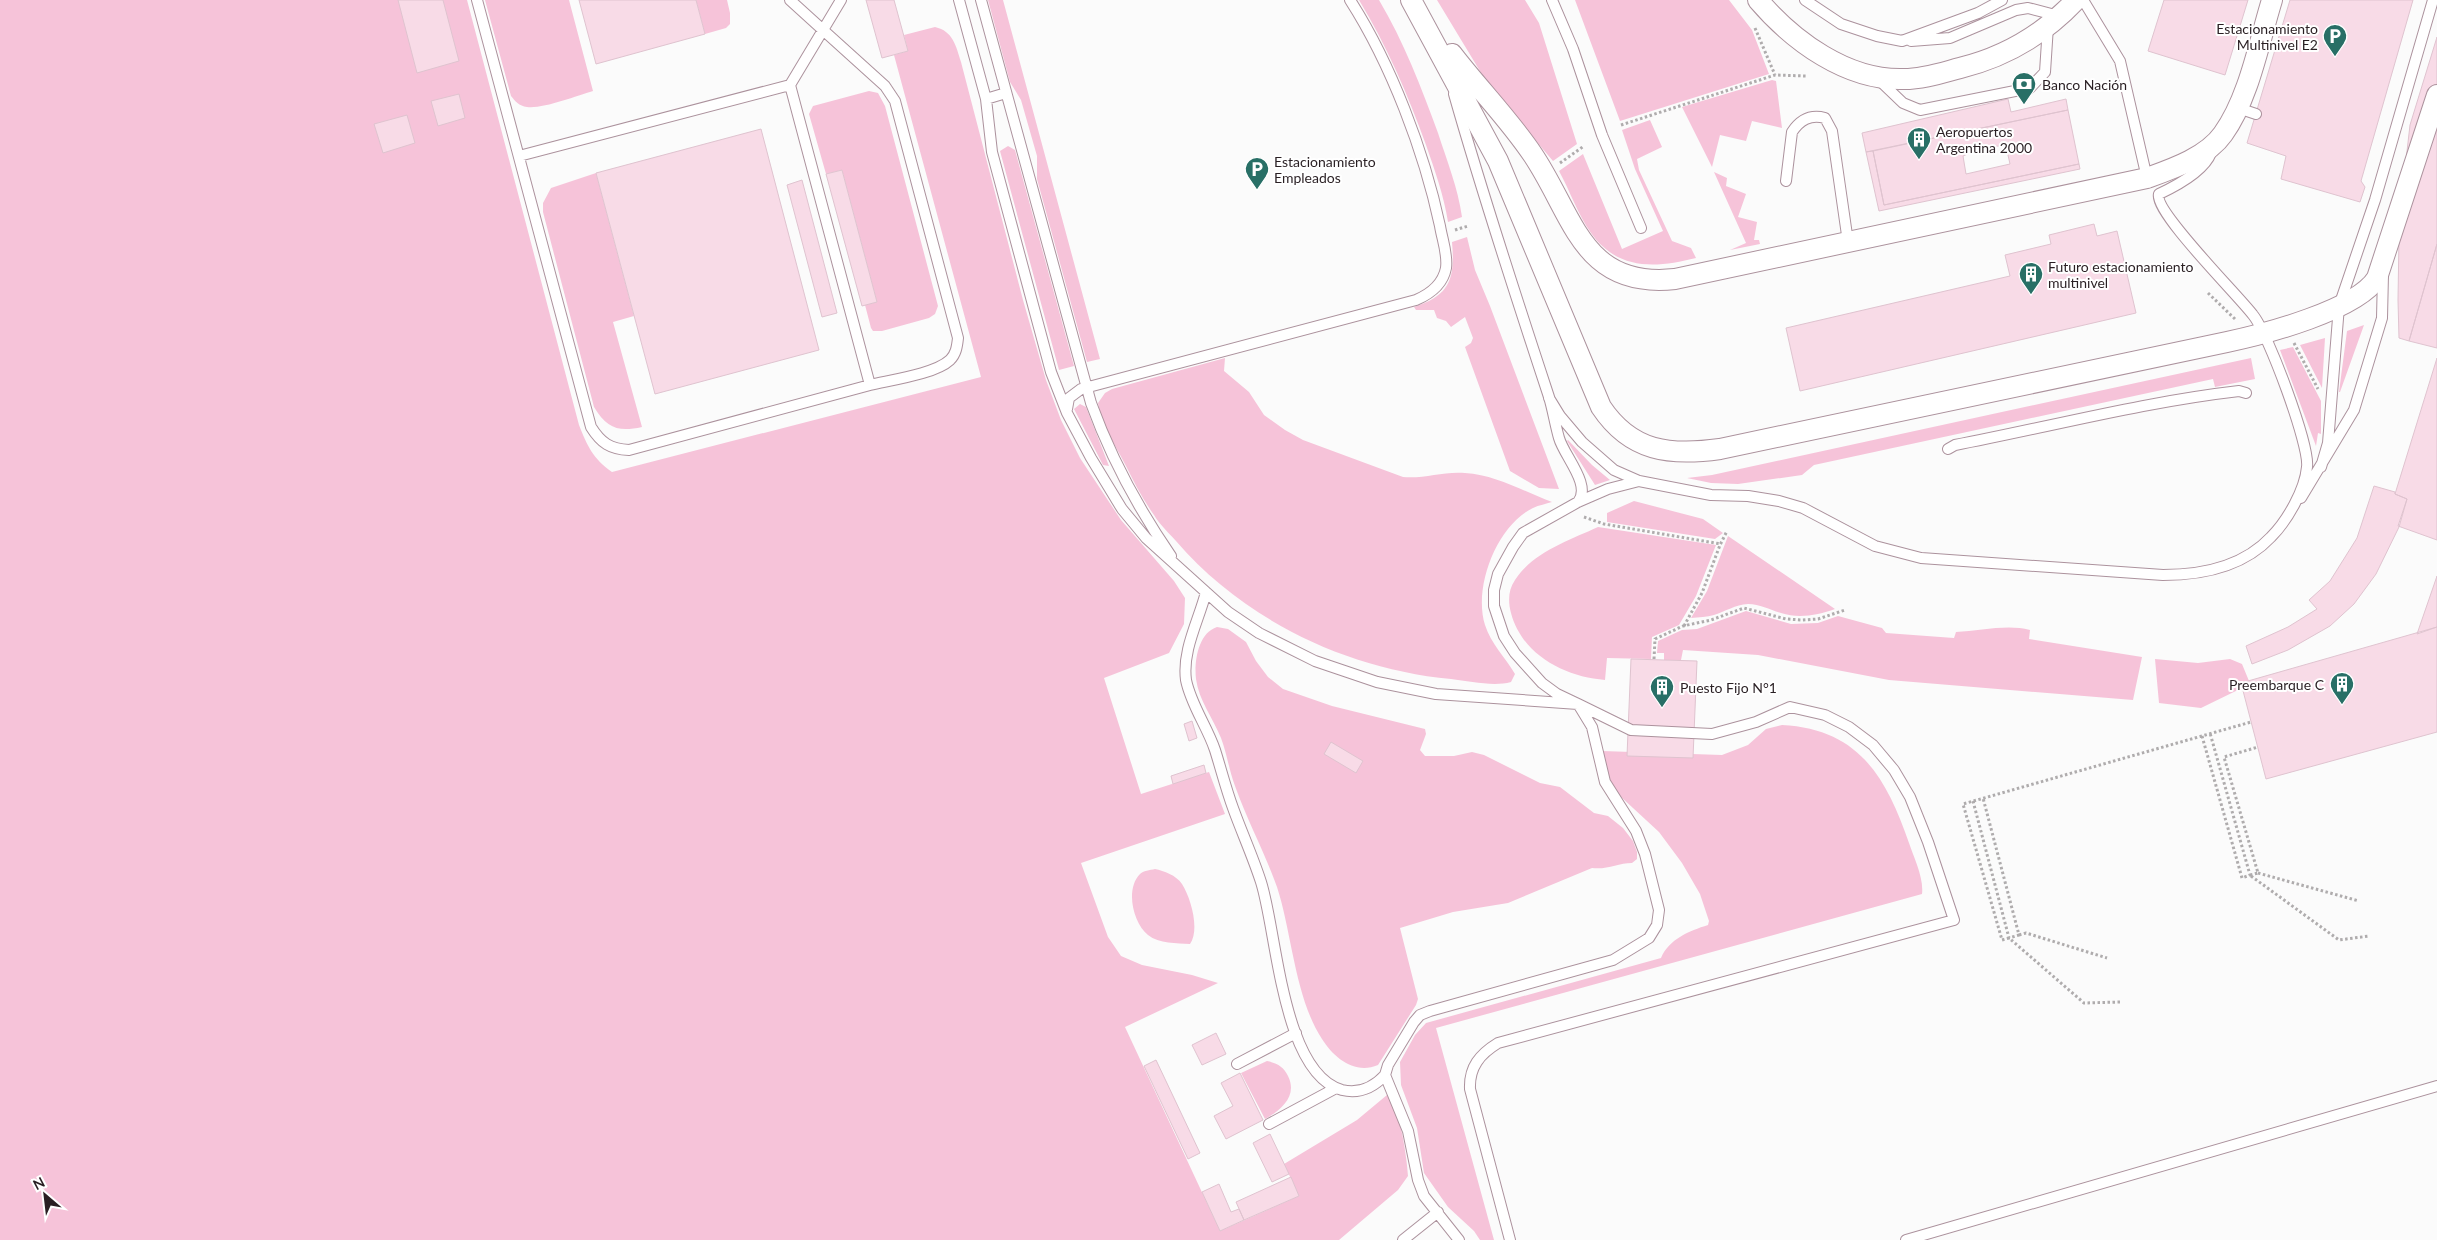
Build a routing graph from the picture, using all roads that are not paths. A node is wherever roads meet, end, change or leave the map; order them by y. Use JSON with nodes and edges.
{"nodes":[{"id":1,"x":476,"y":0,"type":"edge"},
{"id":2,"x":790,"y":0,"type":"edge"},
{"id":3,"x":841,"y":0,"type":"edge"},
{"id":4,"x":960,"y":0,"type":"edge"},
{"id":5,"x":981,"y":0,"type":"edge"},
{"id":6,"x":1350,"y":0,"type":"edge"},
{"id":7,"x":1552,"y":0,"type":"edge"},
{"id":8,"x":1758,"y":0,"type":"edge"},
{"id":9,"x":1805,"y":0,"type":"edge"},
{"id":10,"x":2002,"y":0,"type":"edge"},
{"id":11,"x":2076,"y":0,"type":"edge"},
{"id":12,"x":2083,"y":0,"type":"edge"},
{"id":13,"x":2272,"y":0,"type":"edge"},
{"id":14,"x":2433,"y":0,"type":"edge"},
{"id":15,"x":1414,"y":4,"type":"edge"},
{"id":16,"x":2054,"y":21,"type":"junction"},
{"id":17,"x":823,"y":30,"type":"junction"},
{"id":18,"x":1902,"y":41,"type":"junction"},
{"id":19,"x":1444,"y":59,"type":"junction"},
{"id":20,"x":1871,"y":75,"type":"junction"},
{"id":21,"x":790,"y":86,"type":"junction"},
{"id":22,"x":1006,"y":93,"type":"junction"},
{"id":23,"x":2437,"y":95,"type":"edge"},
{"id":24,"x":986,"y":98,"type":"junction"},
{"id":25,"x":2215,"y":142,"type":"junction"},
{"id":26,"x":519,"y":156,"type":"junction"},
{"id":27,"x":2147,"y":178,"type":"junction"},
{"id":28,"x":1786,"y":181,"type":"dead end"},
{"id":29,"x":1641,"y":228,"type":"dead end"},
{"id":30,"x":1848,"y":242,"type":"junction"},
{"id":31,"x":2384,"y":261,"type":"junction"},
{"id":32,"x":2338,"y":306,"type":"junction"},
{"id":33,"x":2264,"y":333,"type":"junction"},
{"id":34,"x":870,"y":385,"type":"junction"},
{"id":35,"x":1087,"y":388,"type":"junction"},
{"id":36,"x":2246,"y":392,"type":"dead end"},
{"id":37,"x":1549,"y":398,"type":"junction"},
{"id":38,"x":1067,"y":413,"type":"junction"},
{"id":39,"x":1948,"y":449,"type":"dead end"},
{"id":40,"x":2321,"y":467,"type":"junction"},
{"id":41,"x":1639,"y":481,"type":"junction"},
{"id":42,"x":1578,"y":502,"type":"junction"},
{"id":43,"x":2287,"y":519,"type":"junction"},
{"id":44,"x":1180,"y":569,"type":"junction"},
{"id":45,"x":1206,"y":592,"type":"junction"},
{"id":46,"x":1578,"y":704,"type":"junction"},
{"id":47,"x":1296,"y":1033,"type":"junction"},
{"id":48,"x":1237,"y":1064,"type":"dead end"},
{"id":49,"x":1385,"y":1075,"type":"junction"},
{"id":50,"x":2437,"y":1086,"type":"edge"},
{"id":51,"x":1336,"y":1088,"type":"junction"},
{"id":52,"x":1269,"y":1124,"type":"dead end"},
{"id":53,"x":1438,"y":1212,"type":"junction"},
{"id":54,"x":1403,"y":1240,"type":"edge"},
{"id":55,"x":1459,"y":1240,"type":"edge"},
{"id":56,"x":1510,"y":1240,"type":"edge"},
{"id":57,"x":1906,"y":1240,"type":"edge"}],
"edges":[{"from":1,"to":26,"type":"lane"},
{"from":2,"to":17,"type":"lane"},
{"from":3,"to":17,"type":"lane"},
{"from":4,"to":24,"type":"lane"},
{"from":5,"to":22,"type":"lane"},
{"from":6,"to":35,"type":"lane"},
{"from":7,"to":29,"type":"lane"},
{"from":8,"to":20,"type":"street"},
{"from":9,"to":18,"type":"lane"},
{"from":10,"to":18,"type":"lane"},
{"from":11,"to":16,"type":"street"},
{"from":12,"to":27,"type":"lane"},
{"from":13,"to":25,"type":"street"},
{"from":14,"to":32,"type":"lane"},
{"from":15,"to":19,"type":"street"},
{"from":15,"to":30,"type":"street"},
{"from":16,"to":18,"type":"lane"},
{"from":16,"to":20,"type":"street"},
{"from":16,"to":20,"type":"lane"},
{"from":17,"to":21,"type":"lane"},
{"from":17,"to":34,"type":"lane"},
{"from":19,"to":33,"type":"street"},
{"from":19,"to":37,"type":"lane"},
{"from":21,"to":26,"type":"lane"},
{"from":21,"to":34,"type":"lane"},
{"from":22,"to":24,"type":"lane"},
{"from":22,"to":35,"type":"lane"},
{"from":23,"to":31,"type":"street"},
{"from":24,"to":38,"type":"lane"},
{"from":25,"to":27,"type":"street"},
{"from":25,"to":33,"type":"lane"},
{"from":26,"to":34,"type":"lane"},
{"from":27,"to":30,"type":"street"},
{"from":28,"to":30,"type":"lane"},
{"from":31,"to":32,"type":"street"},
{"from":31,"to":40,"type":"lane"},
{"from":32,"to":33,"type":"street"},
{"from":32,"to":40,"type":"lane"},
{"from":33,"to":43,"type":"lane"},
{"from":35,"to":38,"type":"lane"},
{"from":35,"to":44,"type":"lane"},
{"from":36,"to":39,"type":"lane"},
{"from":37,"to":41,"type":"lane"},
{"from":37,"to":42,"type":"lane"},
{"from":38,"to":44,"type":"lane"},
{"from":40,"to":43,"type":"lane"},
{"from":41,"to":42,"type":"lane"},
{"from":41,"to":43,"type":"lane"},
{"from":42,"to":46,"type":"lane"},
{"from":44,"to":45,"type":"lane"},
{"from":45,"to":46,"type":"lane"},
{"from":45,"to":47,"type":"lane"},
{"from":46,"to":49,"type":"lane"},
{"from":46,"to":56,"type":"lane"},
{"from":47,"to":48,"type":"lane"},
{"from":47,"to":51,"type":"lane"},
{"from":49,"to":51,"type":"lane"},
{"from":49,"to":53,"type":"lane"},
{"from":50,"to":57,"type":"lane"},
{"from":51,"to":52,"type":"lane"},
{"from":53,"to":54,"type":"lane"},
{"from":53,"to":55,"type":"lane"}]}
